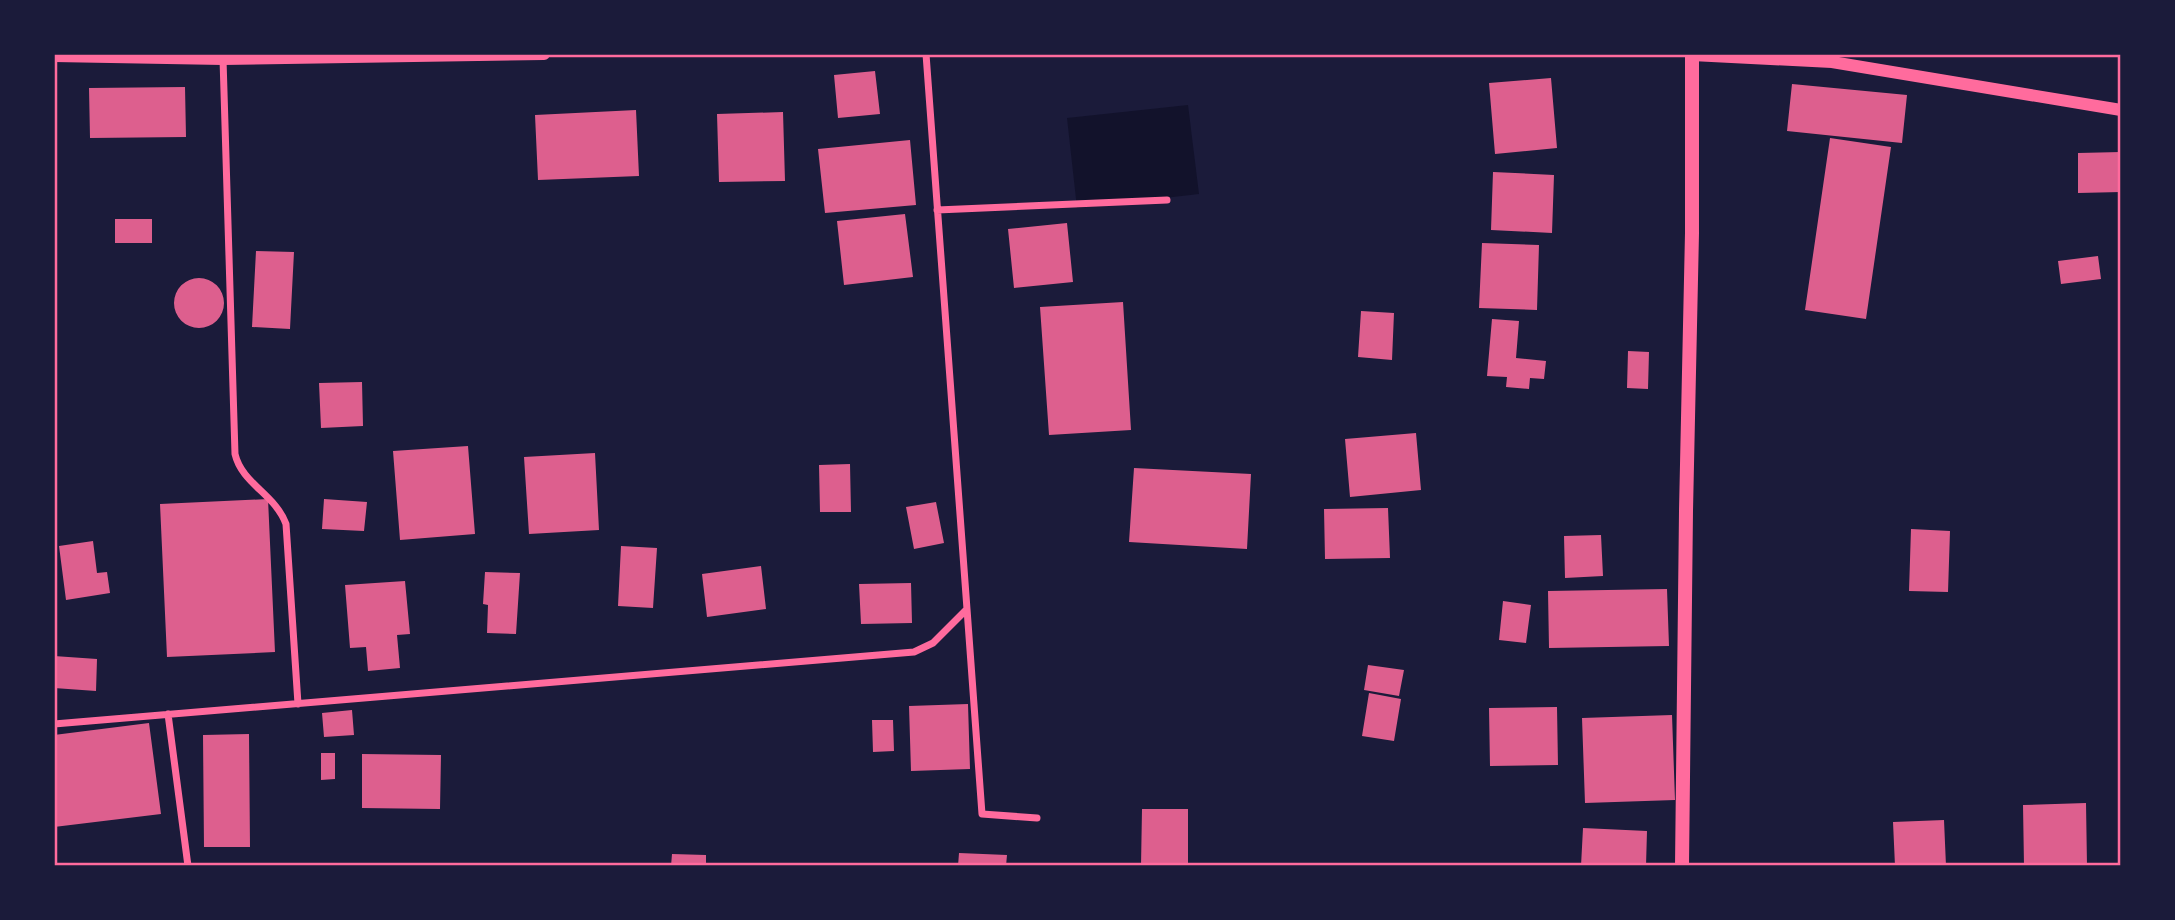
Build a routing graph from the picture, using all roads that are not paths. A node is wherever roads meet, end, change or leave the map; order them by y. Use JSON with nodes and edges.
{"nodes":[{"id":1,"x":544,"y":54,"type":"edge"},
{"id":2,"x":926,"y":54,"type":"edge"},
{"id":3,"x":1692,"y":55,"type":"edge"},
{"id":4,"x":54,"y":56,"type":"edge"},
{"id":5,"x":365,"y":56,"type":"edge"},
{"id":6,"x":223,"y":59,"type":"junction"},
{"id":7,"x":2121,"y":110,"type":"edge"},
{"id":8,"x":1167,"y":200,"type":"dead end"},
{"id":9,"x":937,"y":210,"type":"junction"},
{"id":10,"x":967,"y":609,"type":"junction"},
{"id":11,"x":298,"y":704,"type":"junction"},
{"id":12,"x":168,"y":714,"type":"junction"},
{"id":13,"x":54,"y":724,"type":"edge"},
{"id":14,"x":1037,"y":818,"type":"dead end"},
{"id":15,"x":188,"y":866,"type":"edge"},
{"id":16,"x":1682,"y":866,"type":"edge"}],
"edges":[{"from":1,"to":5,"type":"street"},
{"from":2,"to":9,"type":"street"},
{"from":3,"to":7,"type":"street"},
{"from":3,"to":16,"type":"main road"},
{"from":4,"to":6,"type":"street"},
{"from":5,"to":6,"type":"street"},
{"from":6,"to":11,"type":"street"},
{"from":8,"to":9,"type":"street"},
{"from":9,"to":10,"type":"street"},
{"from":10,"to":11,"type":"street"},
{"from":10,"to":14,"type":"street"},
{"from":11,"to":12,"type":"street"},
{"from":12,"to":13,"type":"street"},
{"from":12,"to":15,"type":"street"}]}
